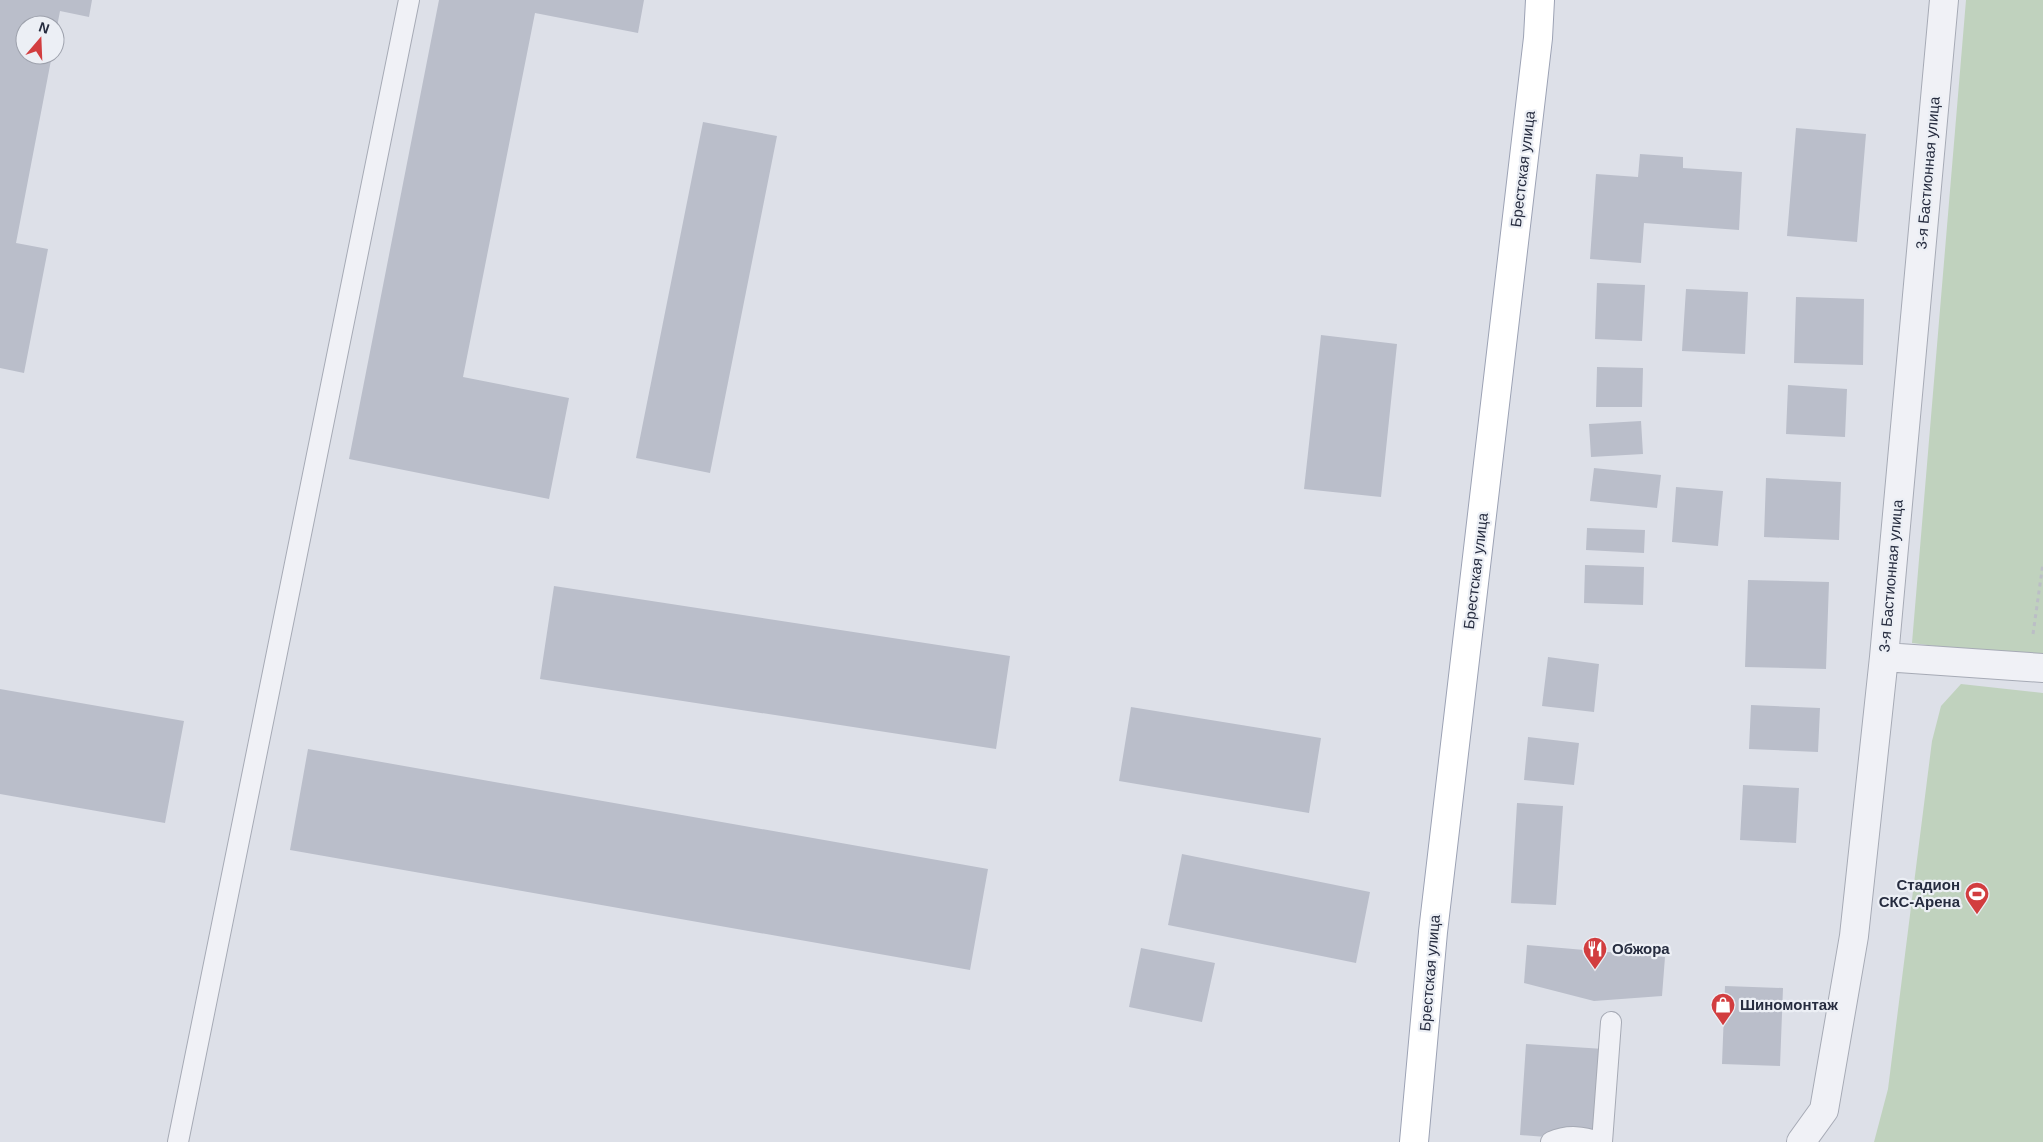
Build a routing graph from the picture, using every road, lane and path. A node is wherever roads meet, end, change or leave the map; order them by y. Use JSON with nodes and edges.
{"nodes":[{"id":1,"x":409,"y":0,"type":"edge"},
{"id":2,"x":1540,"y":0,"type":"edge"},
{"id":3,"x":1944,"y":0,"type":"edge"},
{"id":4,"x":2043,"y":563,"type":"edge"},
{"id":5,"x":1884,"y":657,"type":"junction"},
{"id":6,"x":2036,"y":668,"type":"edge"},
{"id":7,"x":1611,"y":1022,"type":"dead end"},
{"id":8,"x":178,"y":1142,"type":"edge"},
{"id":9,"x":1414,"y":1142,"type":"edge"},
{"id":10,"x":1552,"y":1142,"type":"edge"},
{"id":11,"x":1601,"y":1142,"type":"edge"},
{"id":12,"x":1800,"y":1142,"type":"edge"}],
"edges":[{"from":1,"to":8,"type":"lane"},
{"from":2,"to":9,"type":"main road","name":"Брестская улица"},
{"from":3,"to":5,"type":"street","name":"3-я Бастионная улица"},
{"from":4,"to":6,"type":"path"},
{"from":5,"to":6,"type":"street"},
{"from":5,"to":12,"type":"street","name":"3-я Бастионная улица"},
{"from":7,"to":11,"type":"lane"},
{"from":10,"to":11,"type":"lane"}]}
